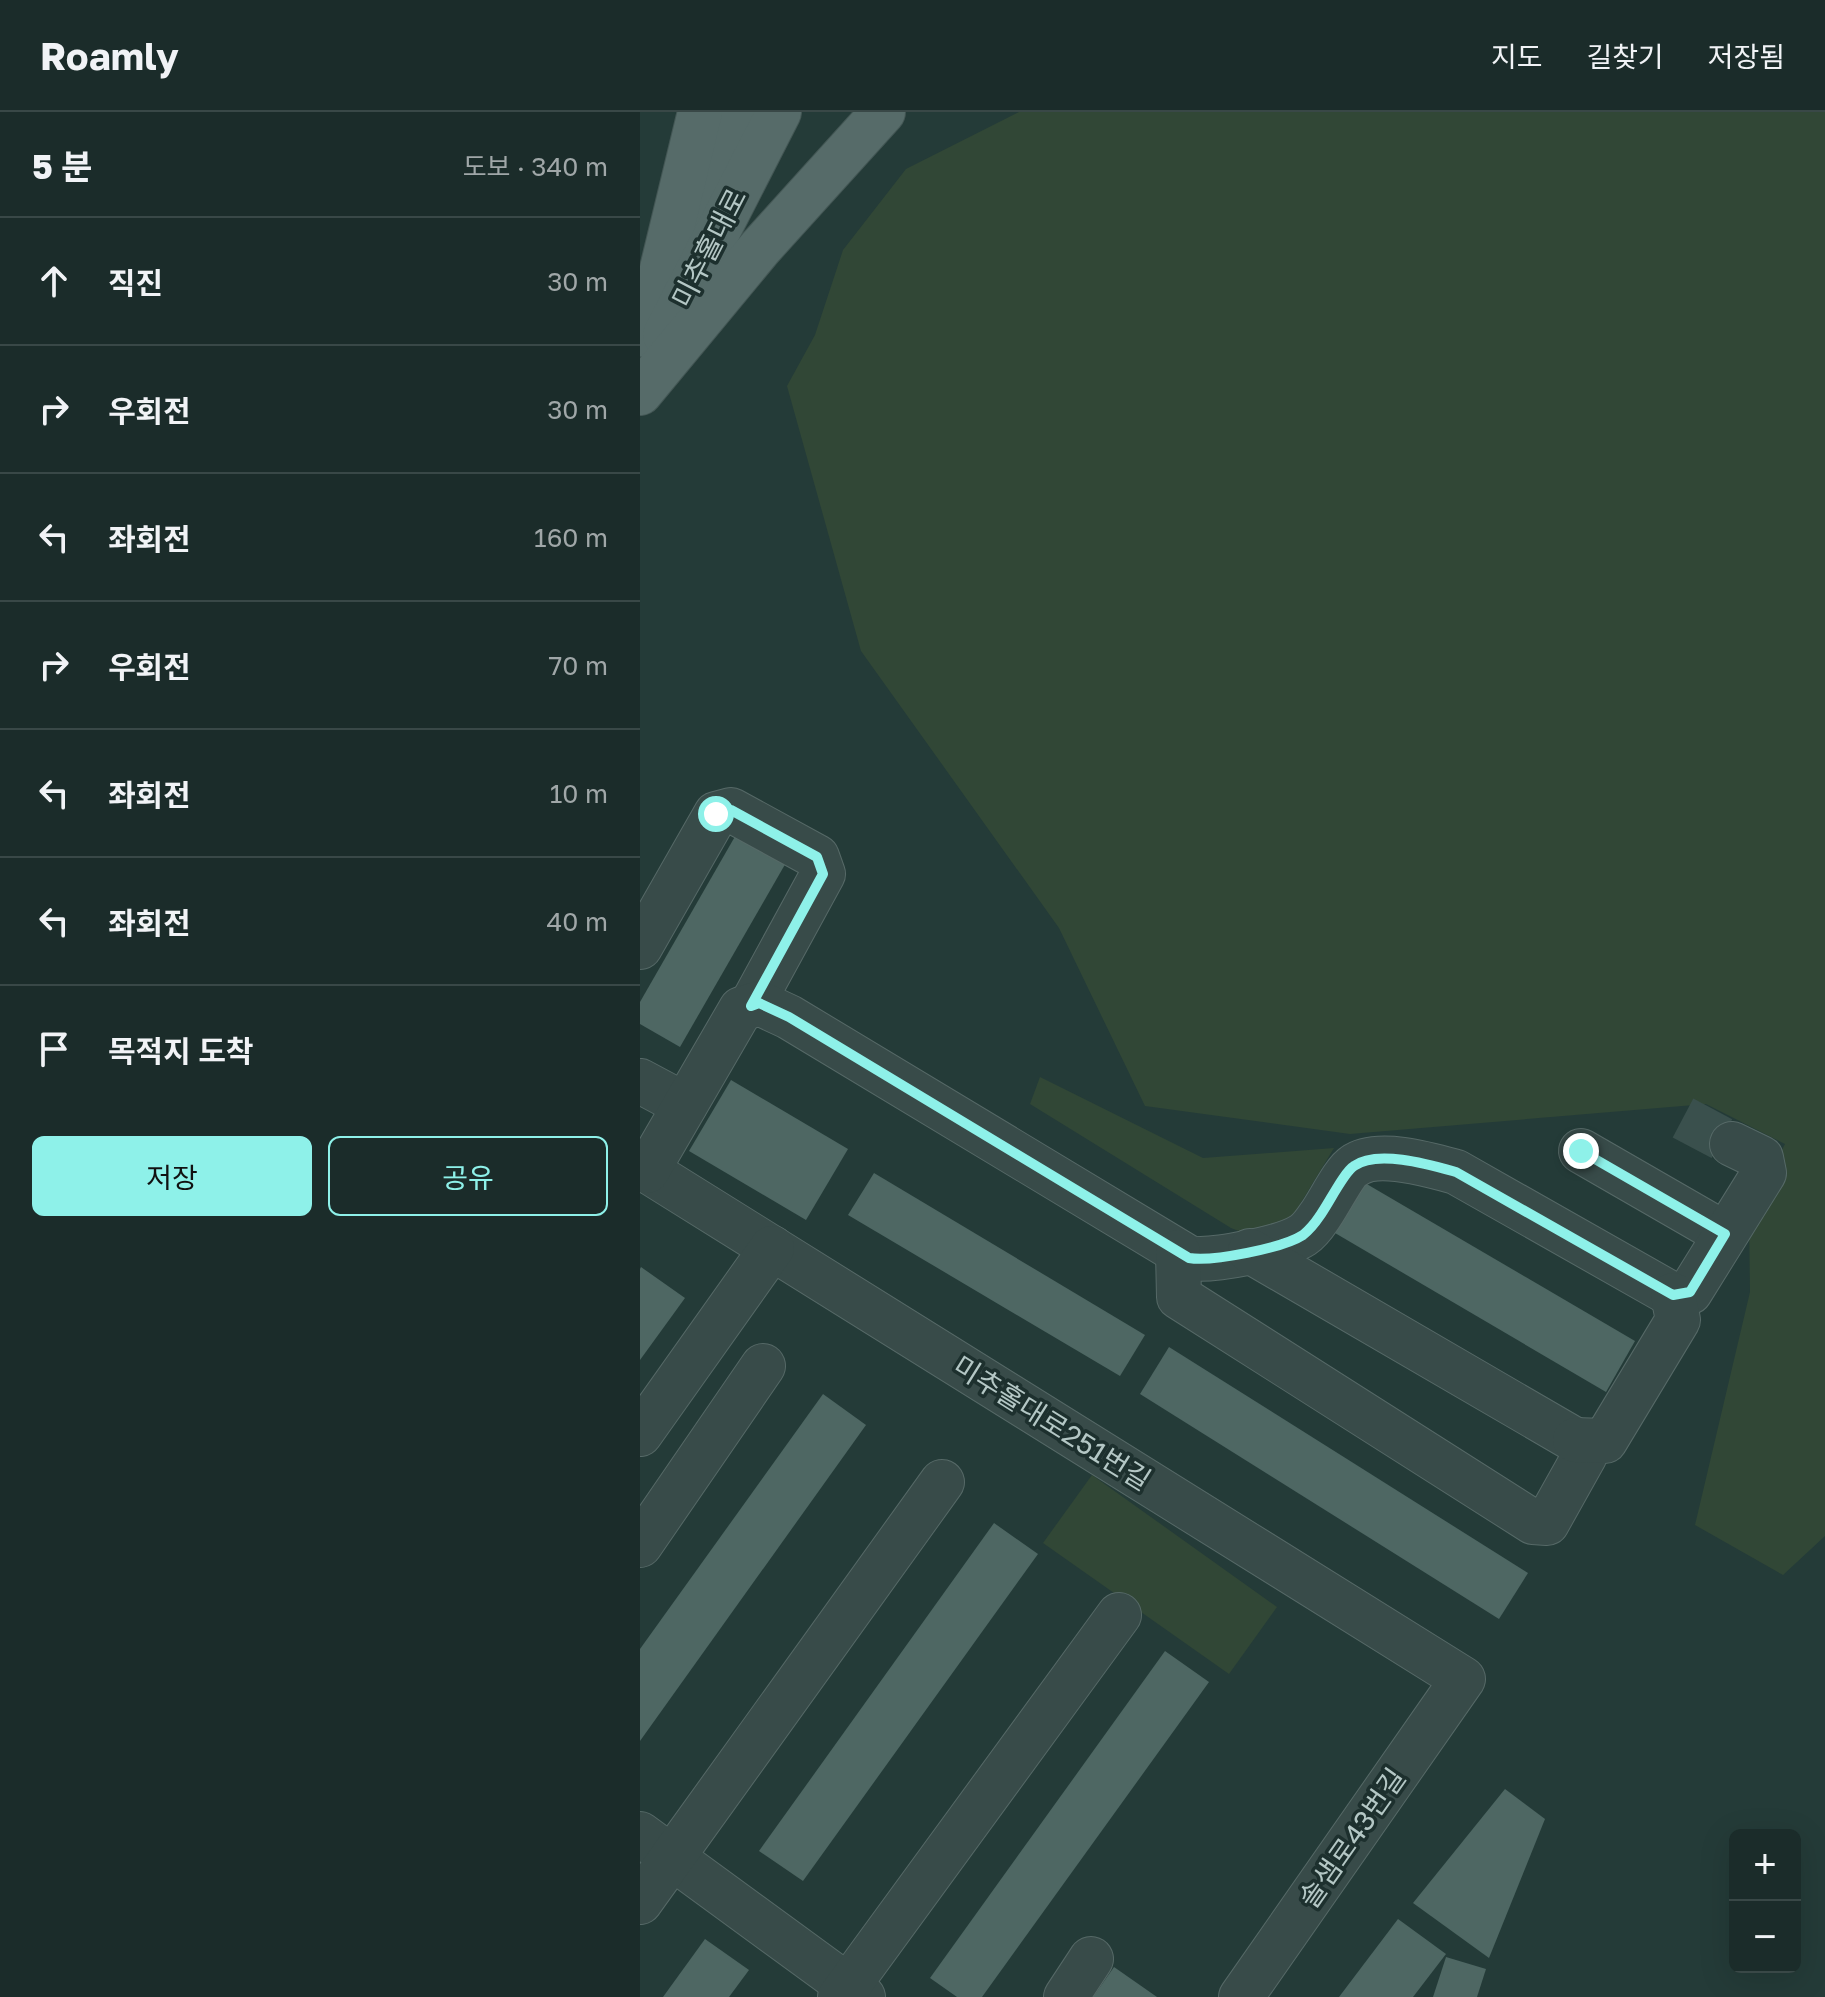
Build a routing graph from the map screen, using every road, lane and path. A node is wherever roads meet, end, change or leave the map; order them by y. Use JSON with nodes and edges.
{"nodes":[{"id":1,"x":700,"y":112,"type":"edge"},
{"id":2,"x":733,"y":112,"type":"edge"},
{"id":3,"x":779,"y":112,"type":"edge"},
{"id":4,"x":883,"y":112,"type":"edge"},
{"id":5,"x":640,"y":359,"type":"edge"},
{"id":6,"x":640,"y":374,"type":"edge"},
{"id":7,"x":640,"y":384,"type":"edge"},
{"id":8,"x":640,"y":393,"type":"edge"},
{"id":9,"x":640,"y":947,"type":"edge"},
{"id":10,"x":751,"y":1006,"type":"junction"},
{"id":11,"x":640,"y":1081,"type":"edge"},
{"id":12,"x":685,"y":1105,"type":"junction"},
{"id":13,"x":1732,"y":1144,"type":"tunnel mouth"},
{"id":14,"x":1581,"y":1151,"type":"dead end"},
{"id":15,"x":644,"y":1168,"type":"edge"},
{"id":16,"x":1725,"y":1234,"type":"junction"},
{"id":17,"x":772,"y":1248,"type":"junction"},
{"id":18,"x":1250,"y":1251,"type":"junction"},
{"id":19,"x":1178,"y":1252,"type":"junction"},
{"id":20,"x":1673,"y":1295,"type":"junction"},
{"id":21,"x":763,"y":1366,"type":"dead end"},
{"id":22,"x":640,"y":1434,"type":"edge"},
{"id":23,"x":1575,"y":1440,"type":"junction"},
{"id":24,"x":942,"y":1482,"type":"dead end"},
{"id":25,"x":640,"y":1545,"type":"edge"},
{"id":26,"x":1119,"y":1615,"type":"dead end"},
{"id":27,"x":1463,"y":1679,"type":"joint"},
{"id":28,"x":656,"y":1845,"type":"edge"},
{"id":29,"x":640,"y":1902,"type":"edge"},
{"id":30,"x":1091,"y":1959,"type":"dead end"},
{"id":31,"x":850,"y":1993,"type":"edge"},
{"id":32,"x":1066,"y":1997,"type":"edge"},
{"id":33,"x":1241,"y":1997,"type":"edge"}],
"edges":[{"from":1,"to":5,"type":"main road"},
{"from":2,"to":6,"type":"main road","name":"미추홀대로"},
{"from":3,"to":7,"type":"main road","name":"미추홀대로"},
{"from":4,"to":8,"type":"main road"},
{"from":9,"to":10,"type":"street"},
{"from":10,"to":12,"type":"street"},
{"from":10,"to":19,"type":"street"},
{"from":11,"to":12,"type":"street"},
{"from":12,"to":15,"type":"street"},
{"from":13,"to":16,"type":"street"},
{"from":14,"to":16,"type":"street"},
{"from":15,"to":17,"type":"street","name":"미추홀대로251번길"},
{"from":16,"to":20,"type":"street"},
{"from":17,"to":22,"type":"street"},
{"from":17,"to":27,"type":"street","name":"미추홀대로251번길"},
{"from":18,"to":19,"type":"street"},
{"from":18,"to":20,"type":"street"},
{"from":18,"to":23,"type":"street"},
{"from":19,"to":23,"type":"street"},
{"from":20,"to":23,"type":"street"},
{"from":21,"to":25,"type":"street"},
{"from":24,"to":28,"type":"street"},
{"from":26,"to":31,"type":"street"},
{"from":27,"to":33,"type":"street","name":"솔샘로43번길"},
{"from":28,"to":29,"type":"street"},
{"from":28,"to":31,"type":"street"},
{"from":30,"to":32,"type":"street"}]}
